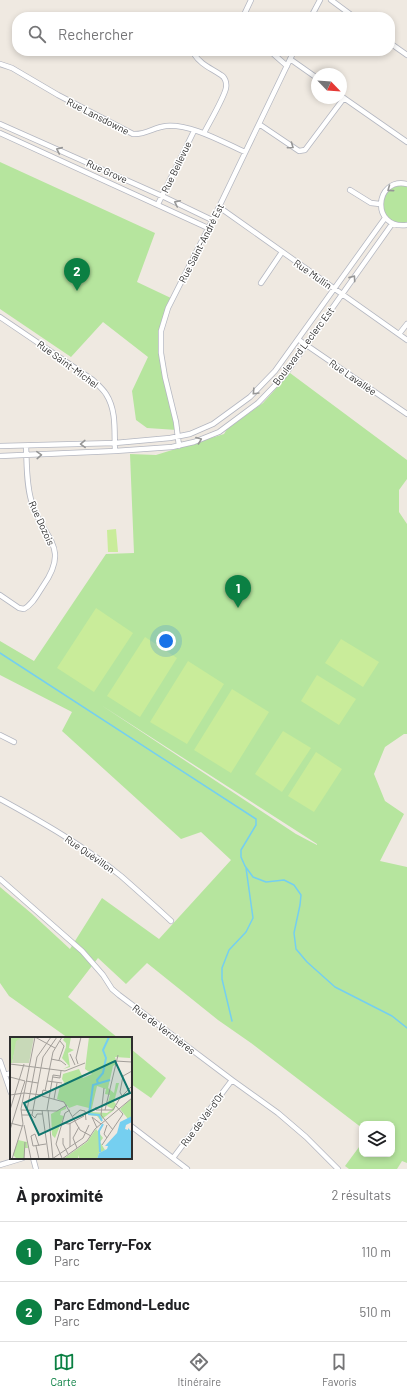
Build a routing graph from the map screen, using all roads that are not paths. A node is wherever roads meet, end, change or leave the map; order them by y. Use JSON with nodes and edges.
{"nodes":[{"id":1,"x":251,"y":0,"type":"edge"},
{"id":2,"x":320,"y":0,"type":"edge"},
{"id":3,"x":331,"y":0,"type":"edge"},
{"id":4,"x":245,"y":12,"type":"edge"},
{"id":5,"x":314,"y":12,"type":"edge"},
{"id":6,"x":347,"y":12,"type":"edge"},
{"id":7,"x":395,"y":47,"type":"edge"},
{"id":8,"x":407,"y":55,"type":"edge"},
{"id":9,"x":195,"y":56,"type":"edge"},
{"id":10,"x":276,"y":56,"type":"edge"},
{"id":11,"x":292,"y":56,"type":"edge"},
{"id":12,"x":290,"y":59,"type":"junction"},
{"id":13,"x":0,"y":64,"type":"edge"},
{"id":14,"x":287,"y":66,"type":"junction"},
{"id":15,"x":311,"y":74,"type":"edge"},
{"id":16,"x":347,"y":100,"type":"edge"},
{"id":17,"x":337,"y":104,"type":"edge"},
{"id":18,"x":0,"y":124,"type":"edge"},
{"id":19,"x":260,"y":124,"type":"junction"},
{"id":20,"x":194,"y":130,"type":"junction"},
{"id":21,"x":0,"y":133,"type":"edge"},
{"id":22,"x":204,"y":133,"type":"junction"},
{"id":23,"x":407,"y":142,"type":"edge"},
{"id":24,"x":245,"y":152,"type":"junction"},
{"id":25,"x":407,"y":184,"type":"edge"},
{"id":26,"x":350,"y":190,"type":"dead end"},
{"id":27,"x":162,"y":196,"type":"junction"},
{"id":28,"x":158,"y":204,"type":"junction"},
{"id":29,"x":380,"y":204,"type":"junction"},
{"id":30,"x":219,"y":207,"type":"junction"},
{"id":31,"x":385,"y":218,"type":"junction"},
{"id":32,"x":212,"y":220,"type":"junction"},
{"id":33,"x":392,"y":224,"type":"junction"},
{"id":34,"x":407,"y":225,"type":"edge"},
{"id":35,"x":208,"y":228,"type":"junction"},
{"id":36,"x":282,"y":252,"type":"junction"},
{"id":37,"x":261,"y":284,"type":"dead end"},
{"id":38,"x":335,"y":289,"type":"junction"},
{"id":39,"x":342,"y":294,"type":"junction"},
{"id":40,"x":0,"y":318,"type":"edge"},
{"id":41,"x":407,"y":324,"type":"edge"},
{"id":42,"x":399,"y":334,"type":"junction"},
{"id":43,"x":299,"y":340,"type":"junction"},
{"id":44,"x":407,"y":340,"type":"edge"},
{"id":45,"x":306,"y":345,"type":"junction"},
{"id":46,"x":275,"y":371,"type":"junction"},
{"id":47,"x":284,"y":376,"type":"junction"},
{"id":48,"x":407,"y":414,"type":"edge"},
{"id":49,"x":178,"y":436,"type":"junction"},
{"id":50,"x":115,"y":443,"type":"junction"},
{"id":51,"x":0,"y":446,"type":"edge"},
{"id":52,"x":26,"y":446,"type":"junction"},
{"id":53,"x":180,"y":446,"type":"junction"},
{"id":54,"x":115,"y":451,"type":"junction"},
{"id":55,"x":26,"y":455,"type":"junction"},
{"id":56,"x":0,"y":456,"type":"edge"},
{"id":57,"x":0,"y":595,"type":"edge"},
{"id":58,"x":0,"y":734,"type":"edge"},
{"id":59,"x":14,"y":742,"type":"dead end"},
{"id":60,"x":0,"y":799,"type":"edge"},
{"id":61,"x":0,"y":879,"type":"edge"},
{"id":62,"x":171,"y":921,"type":"dead end"},
{"id":63,"x":0,"y":1061,"type":"edge"},
{"id":64,"x":10,"y":1072,"type":"edge"},
{"id":65,"x":5,"y":1075,"type":"junction"},
{"id":66,"x":232,"y":1080,"type":"junction"},
{"id":67,"x":10,"y":1090,"type":"edge"},
{"id":68,"x":132,"y":1127,"type":"edge"},
{"id":69,"x":173,"y":1158,"type":"junction"},
{"id":70,"x":20,"y":1159,"type":"edge"},
{"id":71,"x":33,"y":1159,"type":"edge"},
{"id":72,"x":0,"y":1165,"type":"edge"},
{"id":73,"x":36,"y":1169,"type":"edge"},
{"id":74,"x":187,"y":1169,"type":"edge"},
{"id":75,"x":338,"y":1169,"type":"edge"}],
"edges":[{"from":1,"to":4,"type":"street"},
{"from":2,"to":5,"type":"street"},
{"from":3,"to":6,"type":"street"},
{"from":7,"to":8,"type":"street"},
{"from":9,"to":22,"type":"street"},
{"from":10,"to":14,"type":"street"},
{"from":11,"to":12,"type":"street","name":"Rue Saint-André Est"},
{"from":12,"to":14,"type":"street","name":"Rue Saint-André Est"},
{"from":12,"to":15,"type":"street"},
{"from":13,"to":20,"type":"street","name":"Rue Lansdowne"},
{"from":14,"to":19,"type":"street","name":"Rue Saint-André Est"},
{"from":16,"to":23,"type":"street"},
{"from":19,"to":17,"type":"street","one_way":true},
{"from":27,"to":18,"type":"street","name":"Rue Grove","one_way":true},
{"from":19,"to":24,"type":"street","name":"Rue Saint-André Est"},
{"from":20,"to":22,"type":"street","name":"Rue Lansdowne"},
{"from":20,"to":27,"type":"street","name":"Rue Bellevue"},
{"from":21,"to":28,"type":"street","name":"Rue Grove"},
{"from":22,"to":24,"type":"street","name":"Rue Lansdowne"},
{"from":24,"to":30,"type":"street","name":"Rue Saint-André Est"},
{"from":25,"to":29,"type":"street","one_way":true},
{"from":26,"to":29,"type":"street"},
{"from":27,"to":28,"type":"street","name":"Rue Bellevue"},
{"from":32,"to":27,"type":"street","name":"Rue Grove","one_way":true},
{"from":28,"to":35,"type":"street","name":"Rue Grove"},
{"from":29,"to":31,"type":"street"},
{"from":30,"to":32,"type":"street","name":"Rue Saint-André Est"},
{"from":30,"to":36,"type":"street","name":"Rue Mullin"},
{"from":31,"to":33,"type":"street"},
{"from":31,"to":38,"type":"street","name":"Boulevard Leclerc Est"},
{"from":32,"to":35,"type":"street","name":"Rue Saint-André Est"},
{"from":33,"to":34,"type":"street"},
{"from":39,"to":33,"type":"street","name":"Boulevard Leclerc Est","one_way":true},
{"from":35,"to":49,"type":"street","name":"Rue Saint-André Est"},
{"from":36,"to":37,"type":"street"},
{"from":36,"to":38,"type":"street","name":"Rue Mullin"},
{"from":38,"to":39,"type":"street","name":"Rue Mullin"},
{"from":38,"to":43,"type":"street","name":"Boulevard Leclerc Est"},
{"from":39,"to":42,"type":"street","name":"Rue Mullin"},
{"from":39,"to":45,"type":"street","name":"Boulevard Leclerc Est"},
{"from":40,"to":50,"type":"street","name":"Rue Saint-Michel"},
{"from":41,"to":42,"type":"street"},
{"from":42,"to":44,"type":"street","name":"Rue Mullin"},
{"from":43,"to":45,"type":"street","name":"Rue Lavallée"},
{"from":43,"to":46,"type":"street","name":"Boulevard Leclerc Est"},
{"from":45,"to":47,"type":"street","name":"Boulevard Leclerc Est"},
{"from":45,"to":48,"type":"street","name":"Rue Lavallée"},
{"from":46,"to":47,"type":"street"},
{"from":46,"to":49,"type":"street","name":"Boulevard Leclerc Est","one_way":true},
{"from":53,"to":47,"type":"street","name":"Boulevard Leclerc Est","one_way":true},
{"from":49,"to":50,"type":"street","name":"Boulevard Leclerc Est"},
{"from":49,"to":53,"type":"street","name":"Rue Saint-André Est"},
{"from":50,"to":52,"type":"street","name":"Boulevard Leclerc Est","one_way":true},
{"from":50,"to":54,"type":"street","name":"Rue Saint-Michel"},
{"from":51,"to":52,"type":"street","name":"Boulevard Leclerc Est"},
{"from":52,"to":55,"type":"street","name":"Rue Dozois"},
{"from":53,"to":54,"type":"street","name":"Boulevard Leclerc Est"},
{"from":55,"to":54,"type":"street","name":"Boulevard Leclerc Est","one_way":true},
{"from":55,"to":56,"type":"street","name":"Boulevard Leclerc Est"},
{"from":55,"to":57,"type":"street","name":"Rue Dozois"},
{"from":58,"to":59,"type":"street"},
{"from":60,"to":62,"type":"street","name":"Rue Quévillon"},
{"from":61,"to":66,"type":"street","name":"Rue de Verchères"},
{"from":63,"to":65,"type":"street"},
{"from":64,"to":65,"type":"street"},
{"from":65,"to":67,"type":"street"},
{"from":66,"to":69,"type":"street","name":"Rue de Val-d'Or"},
{"from":66,"to":75,"type":"street","name":"Rue de Verchères"},
{"from":68,"to":69,"type":"street"},
{"from":69,"to":74,"type":"street"},
{"from":70,"to":72,"type":"street"},
{"from":71,"to":73,"type":"street"}]}
